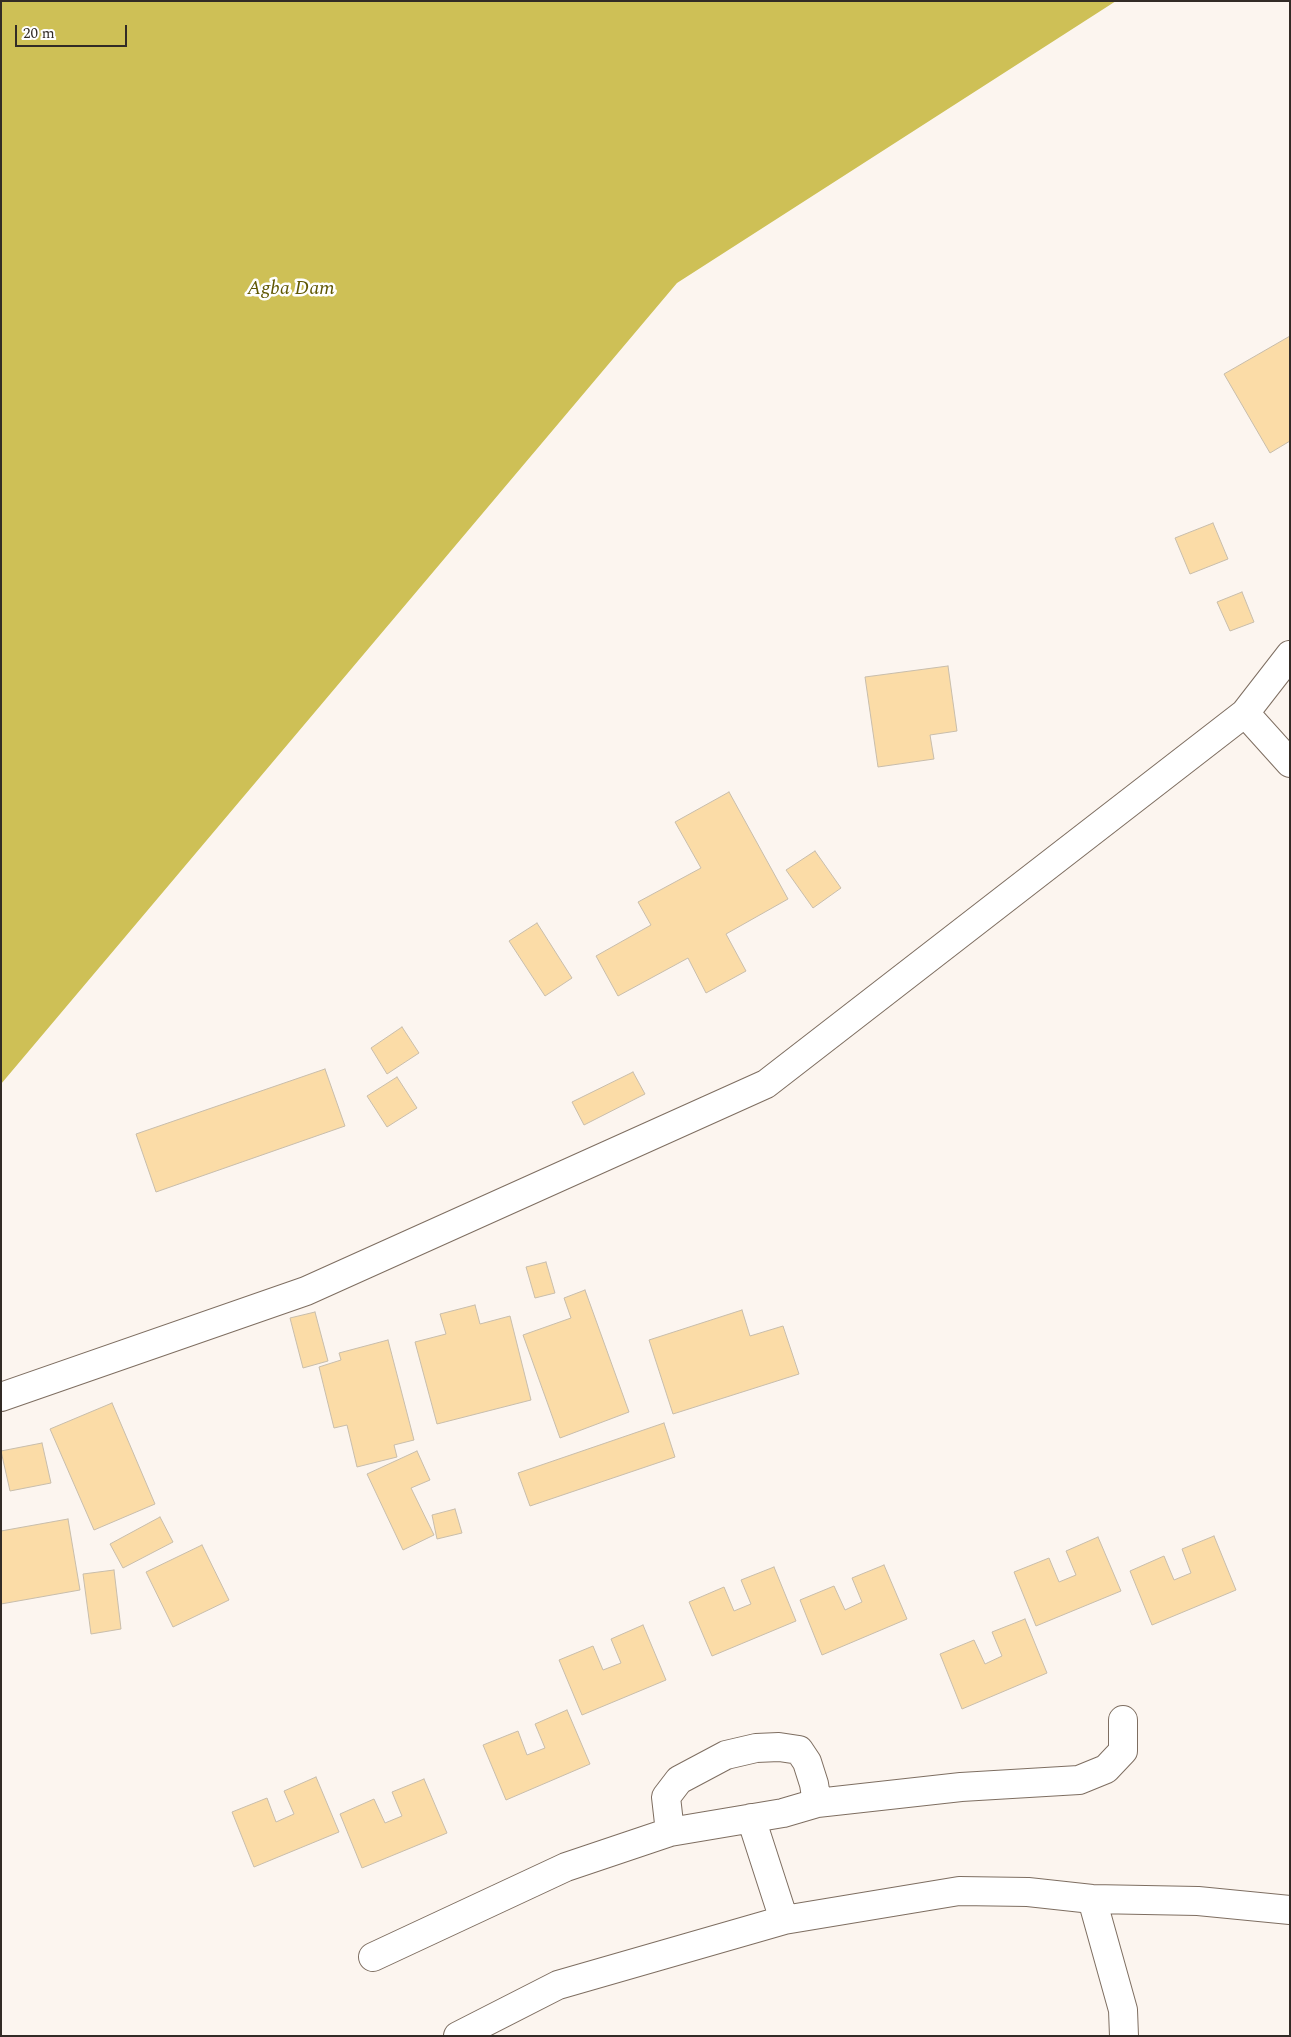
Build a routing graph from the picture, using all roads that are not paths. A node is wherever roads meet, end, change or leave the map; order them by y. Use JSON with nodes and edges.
{"nodes":[{"id":1,"x":1290,"y":655,"type":"edge"},
{"id":2,"x":1245,"y":713,"type":"junction"},
{"id":3,"x":1290,"y":763,"type":"edge"},
{"id":4,"x":1,"y":1397,"type":"edge"},
{"id":5,"x":1123,"y":1720,"type":"dead end"},
{"id":6,"x":817,"y":1804,"type":"junction"},
{"id":7,"x":751,"y":1818,"type":"junction"},
{"id":8,"x":670,"y":1832,"type":"junction"},
{"id":9,"x":1092,"y":1899,"type":"junction"},
{"id":10,"x":1290,"y":1910,"type":"edge"},
{"id":11,"x":784,"y":1920,"type":"junction"},
{"id":12,"x":373,"y":1957,"type":"dead end"},
{"id":13,"x":458,"y":2036,"type":"edge"},
{"id":14,"x":1124,"y":2036,"type":"edge"}],
"edges":[{"from":1,"to":2,"type":"street"},
{"from":2,"to":3,"type":"street"},
{"from":2,"to":4,"type":"street"},
{"from":5,"to":6,"type":"street"},
{"from":6,"to":7,"type":"street"},
{"from":6,"to":8,"type":"street"},
{"from":7,"to":8,"type":"street"},
{"from":7,"to":11,"type":"street"},
{"from":8,"to":12,"type":"street"},
{"from":9,"to":10,"type":"street"},
{"from":9,"to":11,"type":"street"},
{"from":9,"to":14,"type":"street"},
{"from":11,"to":13,"type":"street"}]}
